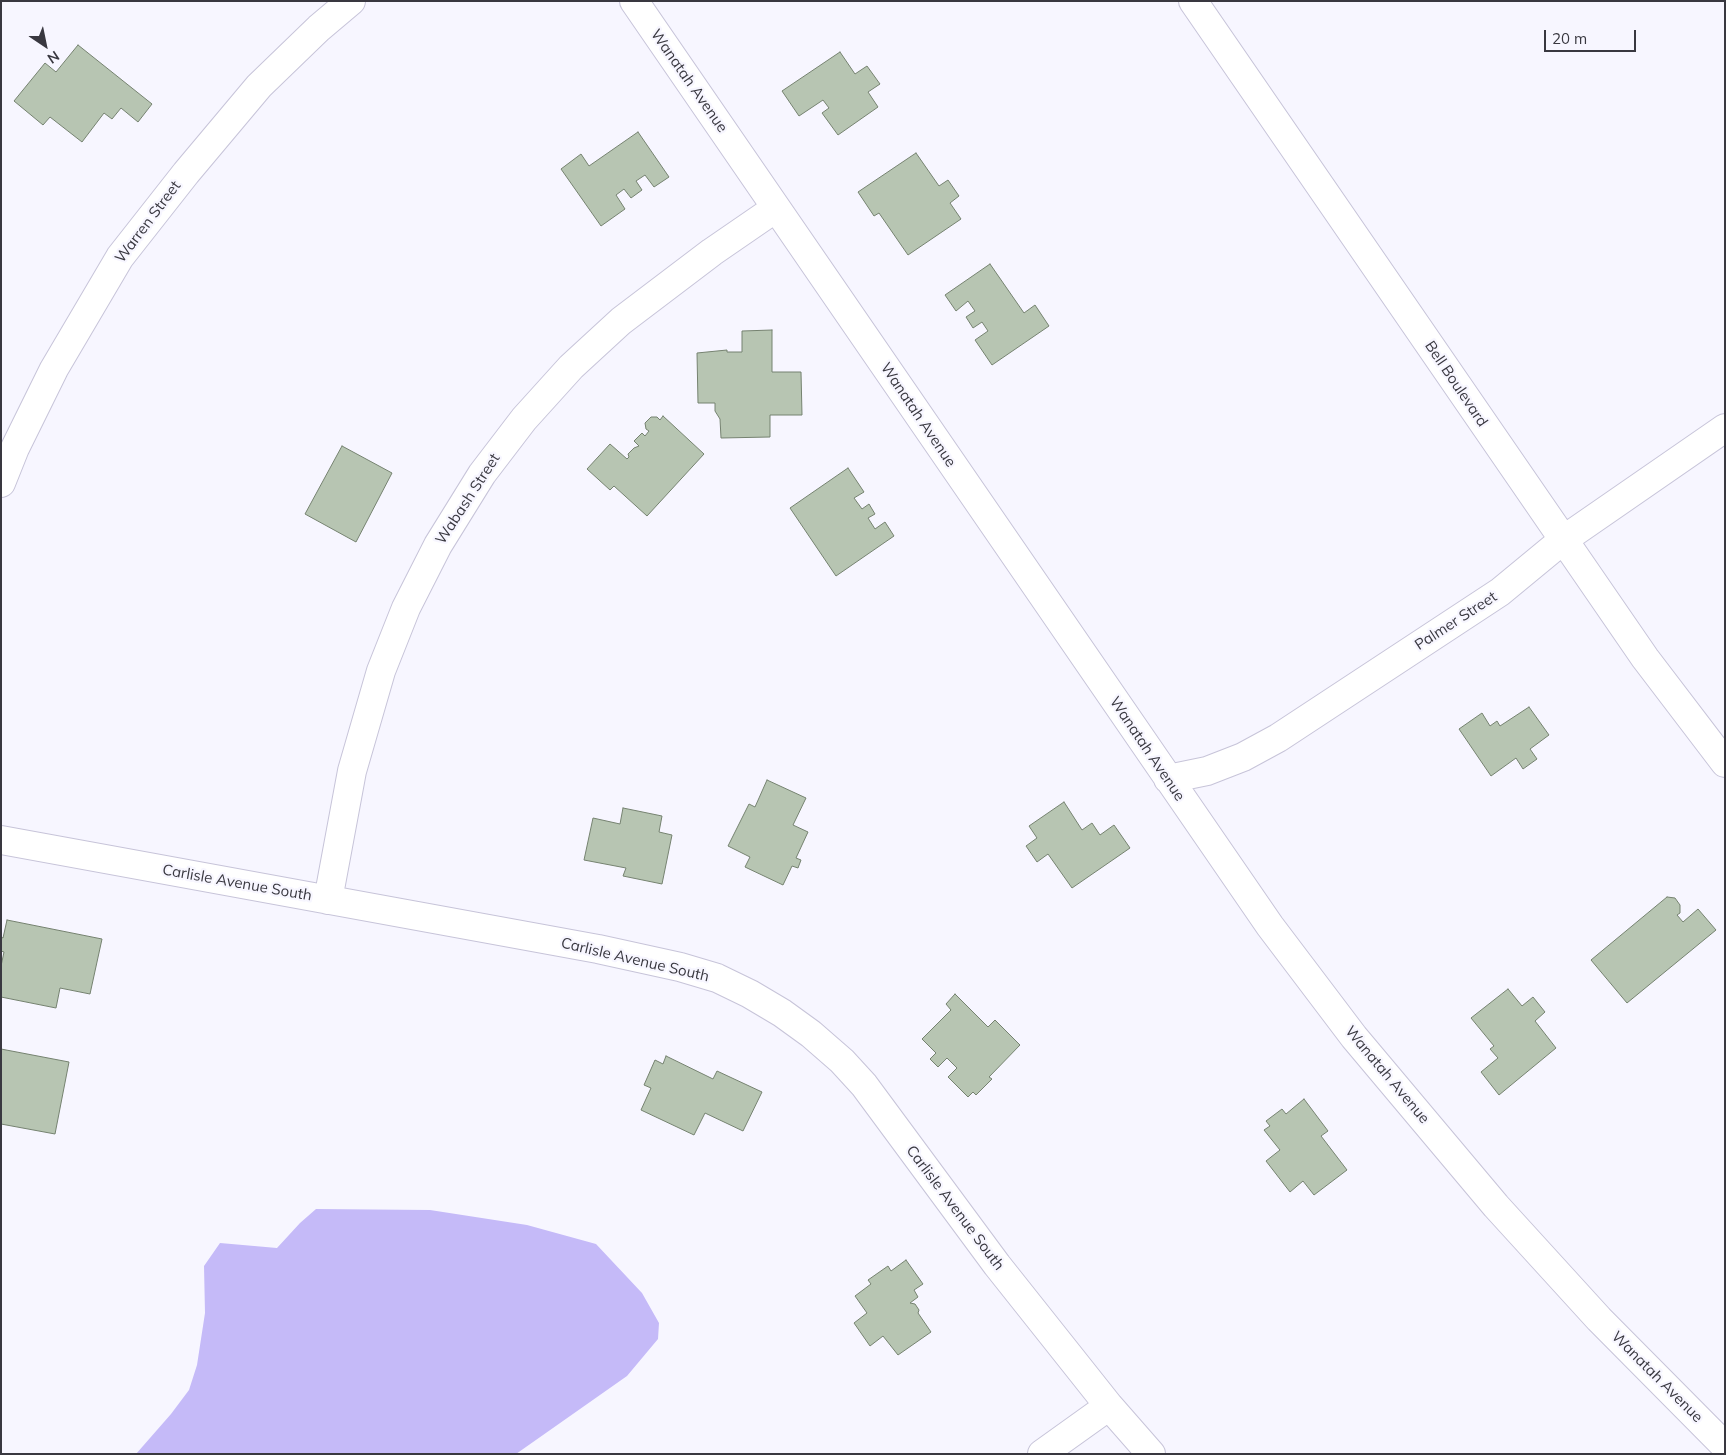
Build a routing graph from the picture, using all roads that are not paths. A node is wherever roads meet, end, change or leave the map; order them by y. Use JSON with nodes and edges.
{"nodes":[{"id":1,"x":351,"y":1,"type":"edge"},
{"id":2,"x":634,"y":1,"type":"edge"},
{"id":3,"x":1193,"y":1,"type":"edge"},
{"id":4,"x":776,"y":208,"type":"junction"},
{"id":5,"x":1725,"y":428,"type":"edge"},
{"id":6,"x":1,"y":483,"type":"edge"},
{"id":7,"x":1563,"y":540,"type":"junction"},
{"id":8,"x":1725,"y":763,"type":"edge"},
{"id":9,"x":1168,"y":780,"type":"junction"},
{"id":10,"x":1,"y":840,"type":"edge"},
{"id":11,"x":328,"y":900,"type":"junction"},
{"id":12,"x":1109,"y":1406,"type":"junction"},
{"id":13,"x":1725,"y":1446,"type":"edge"},
{"id":14,"x":1042,"y":1454,"type":"edge"},
{"id":15,"x":1151,"y":1454,"type":"edge"}],
"edges":[{"from":1,"to":6,"type":"street","name":"Warren Street"},
{"from":2,"to":4,"type":"street","name":"Wanatah Avenue"},
{"from":3,"to":7,"type":"street","name":"Bell Boulevard"},
{"from":4,"to":9,"type":"street","name":"Wanatah Avenue"},
{"from":4,"to":11,"type":"street","name":"Wabash Street"},
{"from":5,"to":7,"type":"street","name":"Palmer Street"},
{"from":7,"to":8,"type":"street","name":"Bell Boulevard"},
{"from":7,"to":9,"type":"street","name":"Palmer Street"},
{"from":9,"to":13,"type":"street","name":"Wanatah Avenue"},
{"from":10,"to":11,"type":"street","name":"Carlisle Avenue South"},
{"from":11,"to":12,"type":"street","name":"Carlisle Avenue South"},
{"from":12,"to":14,"type":"street"},
{"from":12,"to":15,"type":"street","name":"Carlisle Avenue South"}]}
